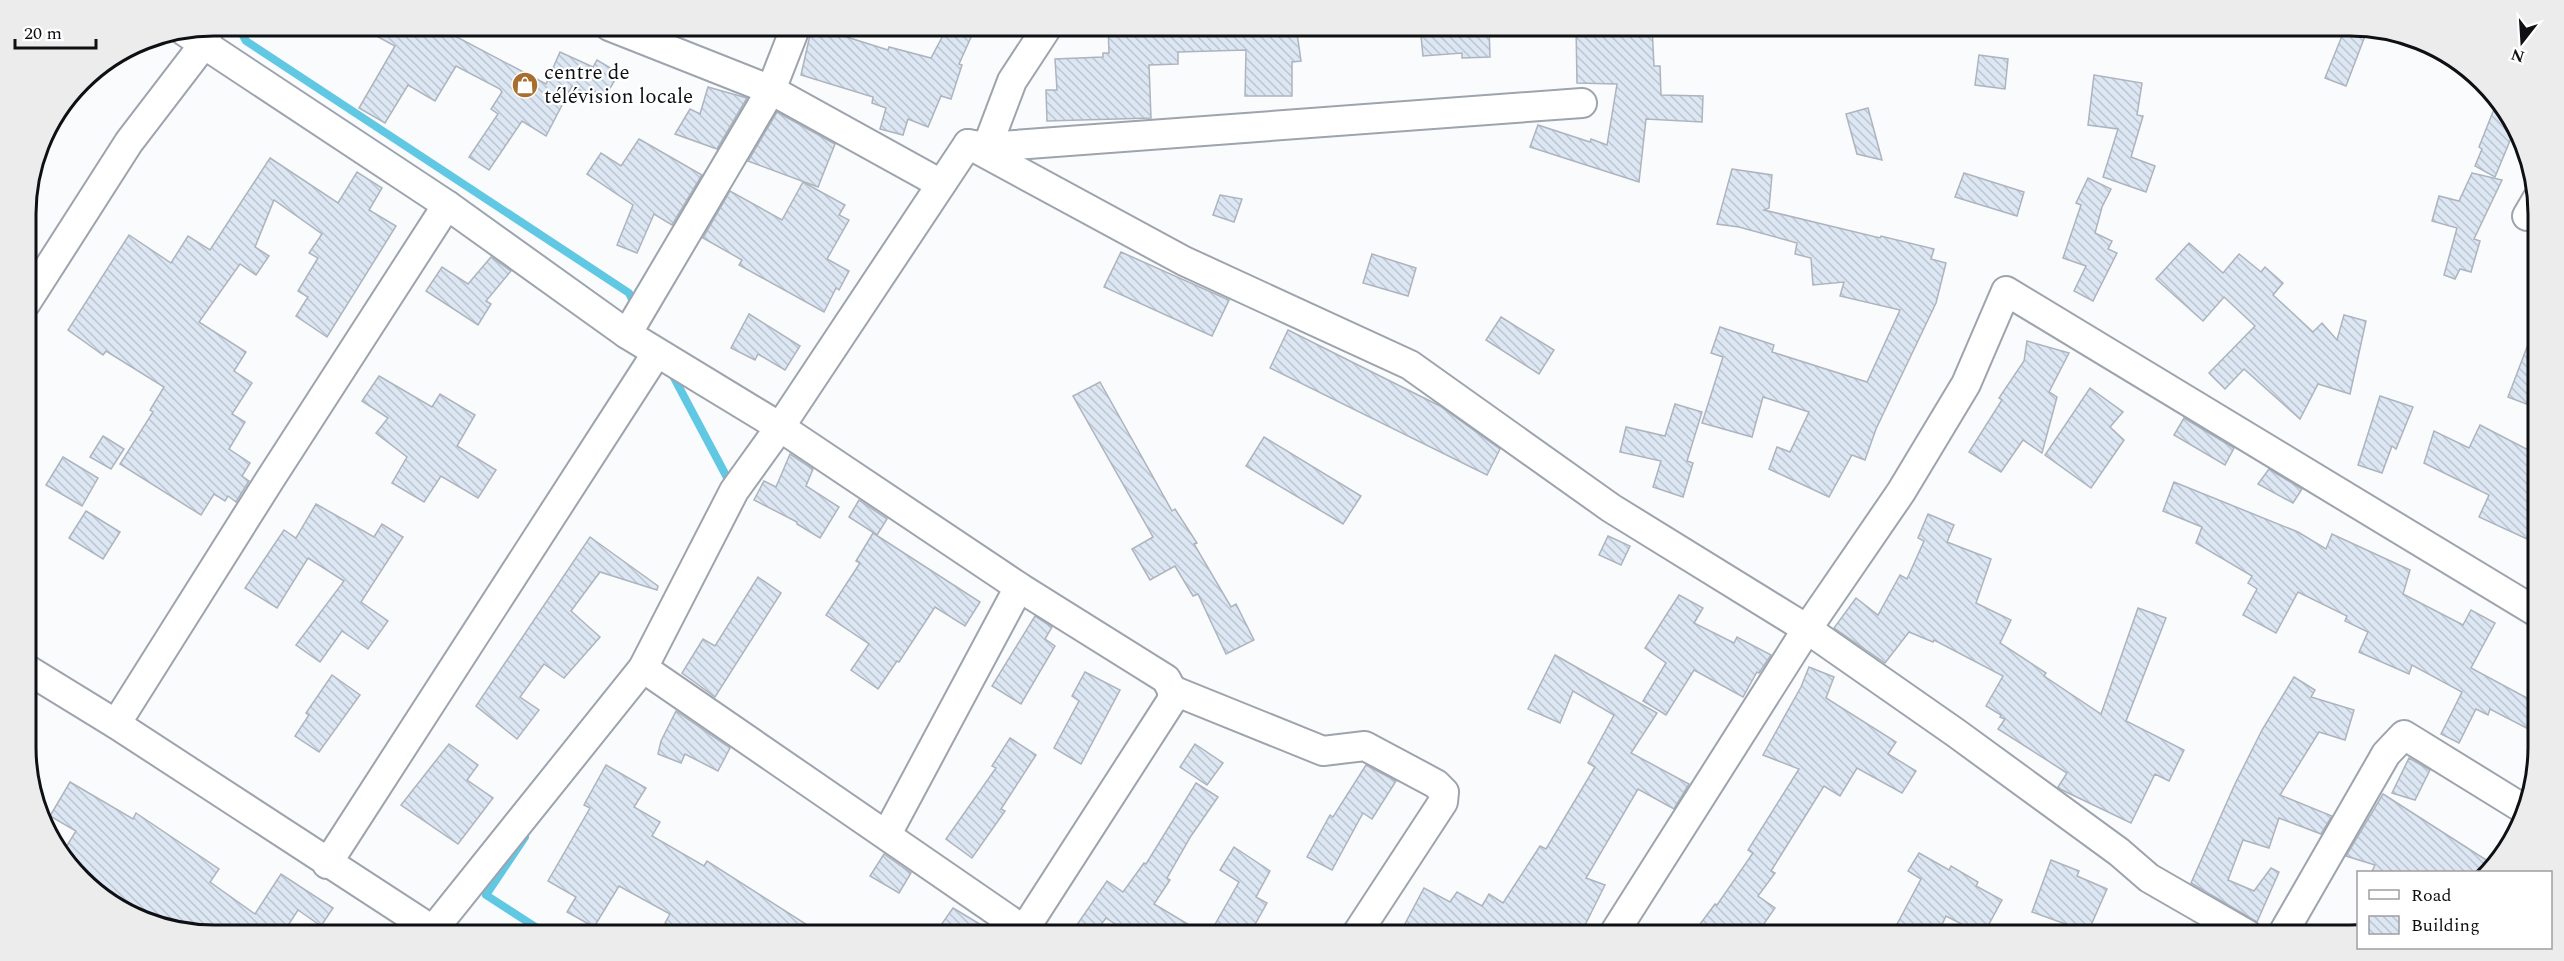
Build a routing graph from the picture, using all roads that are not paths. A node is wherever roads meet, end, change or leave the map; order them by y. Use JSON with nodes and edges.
{"nodes":[{"id":1,"x":634,"y":36,"type":"edge"},
{"id":2,"x":792,"y":36,"type":"edge"},
{"id":3,"x":1041,"y":36,"type":"edge"},
{"id":4,"x":203,"y":37,"type":"edge"},
{"id":5,"x":197,"y":38,"type":"edge"},
{"id":6,"x":771,"y":90,"type":"junction"},
{"id":7,"x":1582,"y":103,"type":"dead end"},
{"id":8,"x":978,"y":146,"type":"junction"},
{"id":9,"x":941,"y":184,"type":"junction"},
{"id":10,"x":447,"y":205,"type":"junction"},
{"id":11,"x":36,"y":289,"type":"edge"},
{"id":12,"x":627,"y":334,"type":"junction"},
{"id":13,"x":656,"y":354,"type":"junction"},
{"id":14,"x":780,"y":427,"type":"junction"},
{"id":15,"x":1019,"y":587,"type":"junction"},
{"id":16,"x":2528,"y":607,"type":"edge"},
{"id":17,"x":1807,"y":628,"type":"junction"},
{"id":18,"x":643,"y":668,"type":"junction"},
{"id":19,"x":36,"y":675,"type":"edge"},
{"id":20,"x":1172,"y":690,"type":"junction"},
{"id":21,"x":116,"y":724,"type":"junction"},
{"id":22,"x":2518,"y":806,"type":"edge"},
{"id":23,"x":887,"y":834,"type":"junction"},
{"id":24,"x":327,"y":864,"type":"junction"},
{"id":25,"x":420,"y":925,"type":"edge"},
{"id":26,"x":441,"y":925,"type":"edge"},
{"id":27,"x":1017,"y":925,"type":"edge"},
{"id":28,"x":1033,"y":925,"type":"edge"},
{"id":29,"x":1363,"y":925,"type":"edge"},
{"id":30,"x":1619,"y":925,"type":"edge"},
{"id":31,"x":2231,"y":925,"type":"edge"},
{"id":32,"x":2288,"y":925,"type":"edge"}],
"edges":[{"from":1,"to":6,"type":"street"},
{"from":2,"to":6,"type":"street"},
{"from":3,"to":8,"type":"street"},
{"from":4,"to":10,"type":"street"},
{"from":5,"to":11,"type":"street"},
{"from":6,"to":9,"type":"street"},
{"from":6,"to":12,"type":"street"},
{"from":7,"to":8,"type":"street"},
{"from":8,"to":9,"type":"street"},
{"from":8,"to":17,"type":"street"},
{"from":9,"to":14,"type":"street"},
{"from":10,"to":12,"type":"street"},
{"from":10,"to":21,"type":"street"},
{"from":12,"to":13,"type":"street"},
{"from":13,"to":14,"type":"street"},
{"from":13,"to":24,"type":"street"},
{"from":14,"to":15,"type":"street"},
{"from":14,"to":18,"type":"street"},
{"from":15,"to":20,"type":"street"},
{"from":15,"to":23,"type":"street"},
{"from":16,"to":17,"type":"street"},
{"from":17,"to":30,"type":"street"},
{"from":17,"to":31,"type":"street"},
{"from":18,"to":23,"type":"street"},
{"from":18,"to":26,"type":"street"},
{"from":19,"to":21,"type":"street"},
{"from":20,"to":28,"type":"street"},
{"from":20,"to":29,"type":"street"},
{"from":21,"to":24,"type":"street"},
{"from":22,"to":32,"type":"street"},
{"from":23,"to":27,"type":"street"},
{"from":24,"to":25,"type":"street"}]}
